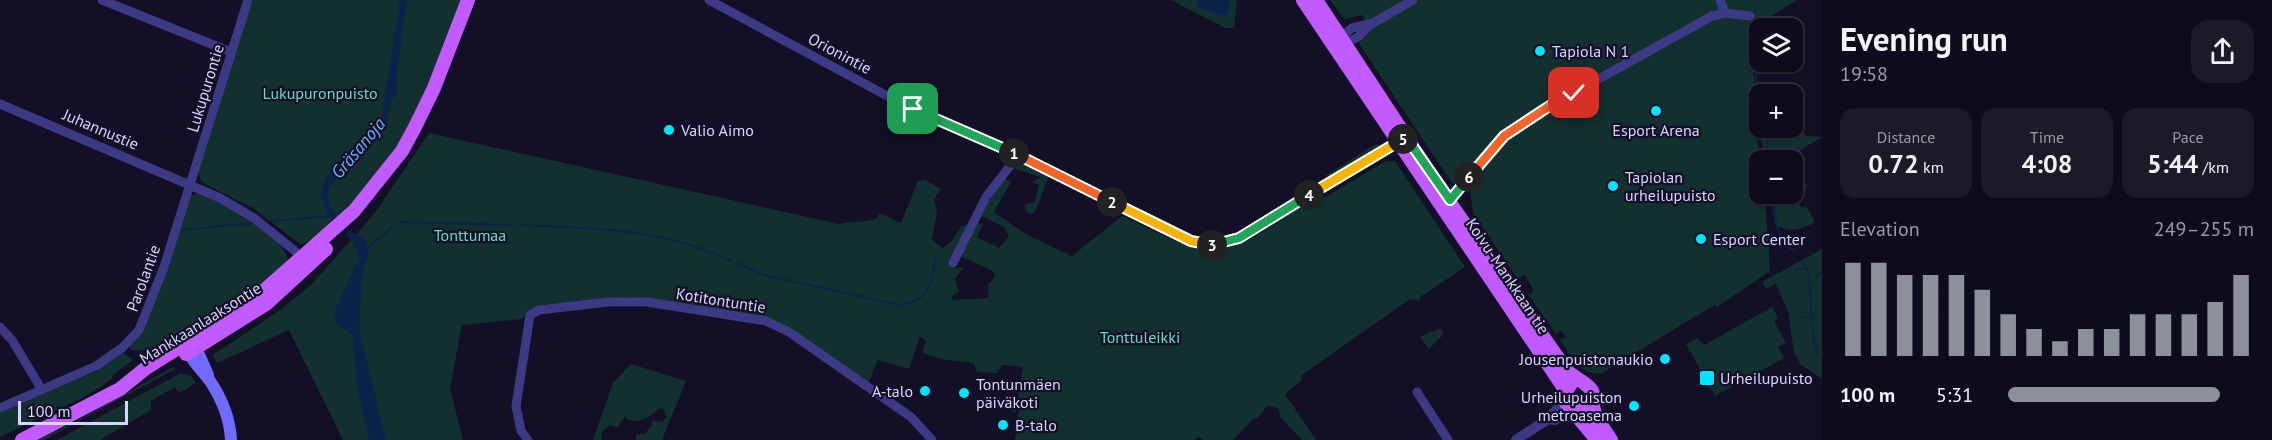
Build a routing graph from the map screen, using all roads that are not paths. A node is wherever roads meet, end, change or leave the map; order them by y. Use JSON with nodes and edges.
{"nodes":[{"id":1,"x":102,"y":0,"type":"edge"},
{"id":2,"x":248,"y":0,"type":"edge"},
{"id":3,"x":468,"y":0,"type":"edge"},
{"id":4,"x":709,"y":0,"type":"edge"},
{"id":5,"x":1303,"y":0,"type":"edge"},
{"id":6,"x":1316,"y":0,"type":"edge"},
{"id":7,"x":1413,"y":0,"type":"edge"},
{"id":8,"x":1720,"y":0,"type":"edge"},
{"id":9,"x":1725,"y":13,"type":"junction"},
{"id":10,"x":1750,"y":16,"type":"dead end"},
{"id":11,"x":1340,"y":42,"type":"junction"},
{"id":12,"x":231,"y":52,"type":"junction"},
{"id":13,"x":0,"y":104,"type":"edge"},
{"id":14,"x":1402,"y":140,"type":"junction"},
{"id":15,"x":1016,"y":154,"type":"junction"},
{"id":16,"x":190,"y":184,"type":"junction"},
{"id":17,"x":1450,"y":200,"type":"junction"},
{"id":18,"x":953,"y":263,"type":"dead end"},
{"id":19,"x":301,"y":264,"type":"junction"},
{"id":20,"x":0,"y":327,"type":"edge"},
{"id":21,"x":191,"y":348,"type":"junction"},
{"id":22,"x":1581,"y":382,"type":"junction"},
{"id":23,"x":42,"y":390,"type":"junction"},
{"id":24,"x":1417,"y":392,"type":"dead end"},
{"id":25,"x":1570,"y":403,"type":"junction"},
{"id":26,"x":1592,"y":403,"type":"junction"},
{"id":27,"x":0,"y":408,"type":"edge"},
{"id":28,"x":22,"y":440,"type":"edge"},
{"id":29,"x":231,"y":440,"type":"edge"},
{"id":30,"x":528,"y":440,"type":"edge"},
{"id":31,"x":932,"y":440,"type":"edge"},
{"id":32,"x":1448,"y":440,"type":"edge"},
{"id":33,"x":1515,"y":440,"type":"edge"},
{"id":34,"x":1598,"y":440,"type":"edge"},
{"id":35,"x":1611,"y":440,"type":"edge"}],
"edges":[{"from":1,"to":12,"type":"street"},
{"from":2,"to":12,"type":"street","name":"Lukupurontie"},
{"from":3,"to":19,"type":"main road","name":"Mankkaanlaaksontie"},
{"from":4,"to":15,"type":"street","name":"Orionintie"},
{"from":5,"to":11,"type":"main road","name":"Koivu-Mankkaan tie"},
{"from":6,"to":11,"type":"main road","name":"Koivu-Mankkaan tie"},
{"from":7,"to":11,"type":"street"},
{"from":8,"to":9,"type":"street"},
{"from":9,"to":10,"type":"street"},
{"from":9,"to":17,"type":"street"},
{"from":11,"to":14,"type":"main road","name":"Koivu-Mankkaan tie"},
{"from":12,"to":16,"type":"street","name":"Lukupurontie"},
{"from":13,"to":16,"type":"street","name":"Juhannustie"},
{"from":14,"to":15,"type":"street","name":"Orionintie"},
{"from":14,"to":17,"type":"main road","name":"Koivu-Mankkaan tie"},
{"from":14,"to":25,"type":"main road","name":"Koivu-Mankkaan tie"},
{"from":15,"to":18,"type":"street"},
{"from":16,"to":19,"type":"street","name":"Juhannustie"},
{"from":16,"to":23,"type":"street","name":"Parolantie"},
{"from":17,"to":22,"type":"main road","name":"Koivu-Mankkaan tie"},
{"from":19,"to":21,"type":"main road","name":"Mankkaanlaaksontie"},
{"from":20,"to":23,"type":"street"},
{"from":21,"to":28,"type":"main road","name":"Mankkaanlaaksontie"},
{"from":21,"to":29,"type":"main road"},
{"from":22,"to":25,"type":"main road"},
{"from":22,"to":26,"type":"main road"},
{"from":23,"to":27,"type":"street","name":"Parolantie"},
{"from":24,"to":32,"type":"street"},
{"from":25,"to":26,"type":"main road"},
{"from":25,"to":33,"type":"street"},
{"from":25,"to":34,"type":"main road","name":"Koivu-Mankkaan tie"},
{"from":26,"to":35,"type":"main road"},
{"from":30,"to":31,"type":"street","name":"Kotitontuntie"}]}
